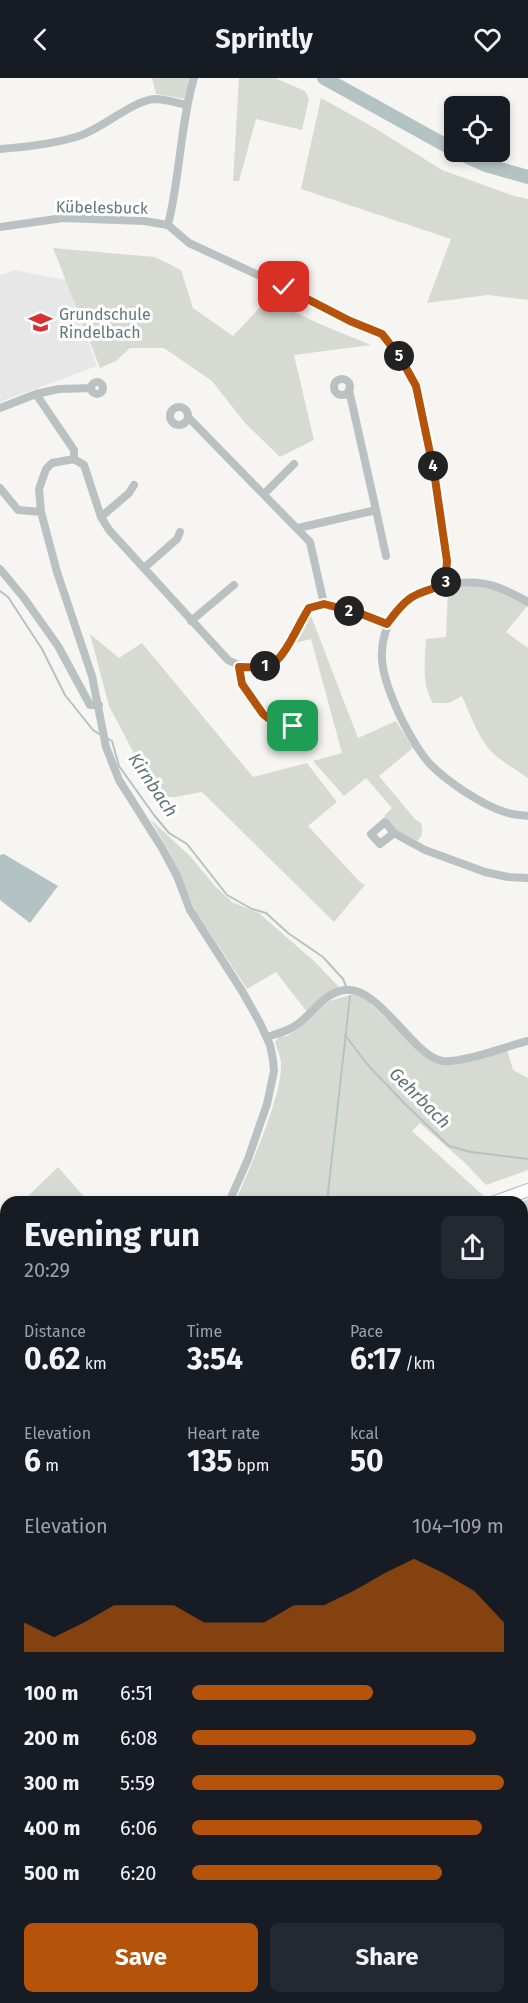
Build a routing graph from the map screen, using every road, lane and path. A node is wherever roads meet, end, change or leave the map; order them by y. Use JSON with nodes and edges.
{"nodes":[{"id":1,"x":194,"y":78,"type":"edge"},
{"id":2,"x":187,"y":105,"type":"junction"},
{"id":3,"x":0,"y":149,"type":"edge"},
{"id":4,"x":168,"y":225,"type":"junction"},
{"id":5,"x":0,"y":227,"type":"edge"},
{"id":6,"x":91,"y":388,"type":"dead end"},
{"id":7,"x":349,"y":390,"type":"dead end"},
{"id":8,"x":36,"y":394,"type":"junction"},
{"id":9,"x":0,"y":408,"type":"edge"},
{"id":10,"x":188,"y":417,"type":"dead end"},
{"id":11,"x":74,"y":459,"type":"junction"},
{"id":12,"x":294,"y":464,"type":"dead end"},
{"id":13,"x":134,"y":485,"type":"dead end"},
{"id":14,"x":0,"y":488,"type":"edge"},
{"id":15,"x":264,"y":495,"type":"junction"},
{"id":16,"x":376,"y":510,"type":"junction"},
{"id":17,"x":41,"y":512,"type":"junction"},
{"id":18,"x":101,"y":517,"type":"junction"},
{"id":19,"x":298,"y":528,"type":"junction"},
{"id":20,"x":180,"y":532,"type":"dead end"},
{"id":21,"x":386,"y":556,"type":"dead end"},
{"id":22,"x":144,"y":568,"type":"junction"},
{"id":23,"x":0,"y":569,"type":"edge"},
{"id":24,"x":234,"y":585,"type":"dead end"},
{"id":25,"x":445,"y":585,"type":"junction"},
{"id":26,"x":528,"y":602,"type":"edge"},
{"id":27,"x":324,"y":604,"type":"junction"},
{"id":28,"x":191,"y":621,"type":"junction"},
{"id":29,"x":387,"y":624,"type":"junction"},
{"id":30,"x":239,"y":667,"type":"junction"},
{"id":31,"x":99,"y":705,"type":"junction"},
{"id":32,"x":272,"y":720,"type":"dead end"},
{"id":33,"x":528,"y":816,"type":"edge"},
{"id":34,"x":394,"y":833,"type":"dead end"},
{"id":35,"x":528,"y":878,"type":"edge"},
{"id":36,"x":267,"y":1037,"type":"junction"},
{"id":37,"x":528,"y":1041,"type":"edge"},
{"id":38,"x":528,"y":1190,"type":"edge"},
{"id":39,"x":232,"y":1196,"type":"edge"},
{"id":40,"x":512,"y":1196,"type":"edge"}],
"edges":[{"from":1,"to":2,"type":"street"},
{"from":2,"to":3,"type":"street"},
{"from":2,"to":4,"type":"street"},
{"from":4,"to":5,"type":"street","name":"Kübelesbuck"},
{"from":4,"to":25,"type":"street"},
{"from":6,"to":8,"type":"street"},
{"from":7,"to":16,"type":"street"},
{"from":8,"to":9,"type":"street"},
{"from":8,"to":11,"type":"street"},
{"from":10,"to":15,"type":"street"},
{"from":11,"to":17,"type":"street"},
{"from":11,"to":18,"type":"street"},
{"from":12,"to":15,"type":"street"},
{"from":13,"to":18,"type":"street"},
{"from":14,"to":17,"type":"street"},
{"from":15,"to":19,"type":"street"},
{"from":16,"to":19,"type":"street"},
{"from":16,"to":21,"type":"street"},
{"from":17,"to":31,"type":"street"},
{"from":18,"to":22,"type":"street"},
{"from":19,"to":27,"type":"street"},
{"from":20,"to":22,"type":"street"},
{"from":22,"to":28,"type":"street"},
{"from":23,"to":31,"type":"street"},
{"from":24,"to":28,"type":"street"},
{"from":25,"to":26,"type":"street"},
{"from":25,"to":29,"type":"street"},
{"from":27,"to":29,"type":"street"},
{"from":27,"to":30,"type":"street"},
{"from":28,"to":30,"type":"street"},
{"from":29,"to":33,"type":"street"},
{"from":30,"to":32,"type":"street"},
{"from":31,"to":36,"type":"street"},
{"from":34,"to":35,"type":"street"},
{"from":36,"to":37,"type":"street"},
{"from":36,"to":39,"type":"street"},
{"from":38,"to":40,"type":"main road"}]}
